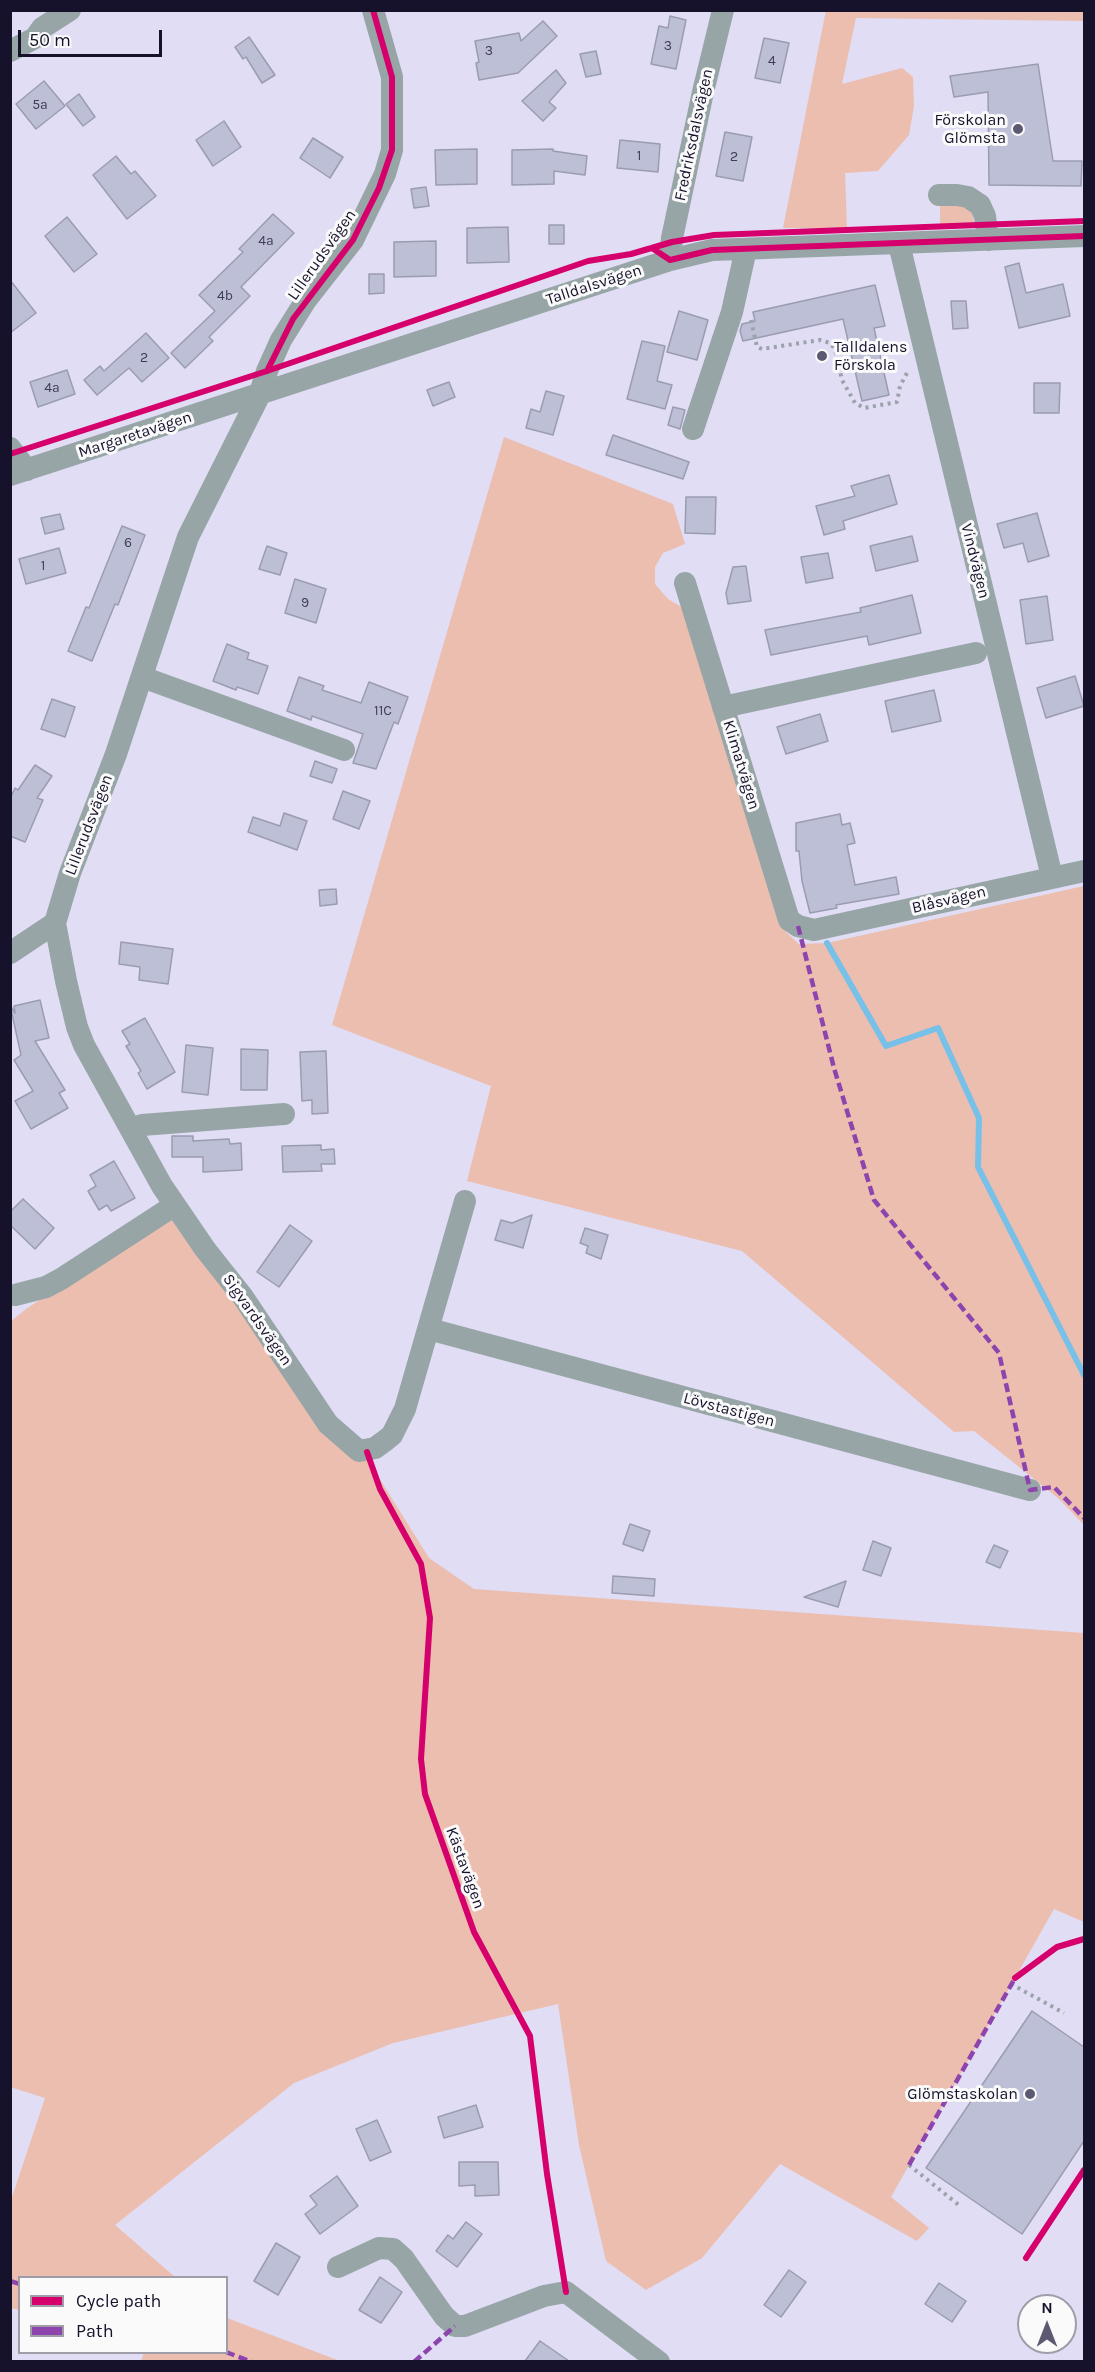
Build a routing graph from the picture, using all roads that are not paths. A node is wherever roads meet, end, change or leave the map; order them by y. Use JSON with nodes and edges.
{"nodes":[{"id":1,"x":70,"y":10,"type":"edge"},
{"id":2,"x":373,"y":10,"type":"edge"},
{"id":3,"x":723,"y":10,"type":"edge"},
{"id":4,"x":10,"y":51,"type":"edge"},
{"id":5,"x":939,"y":195,"type":"dead end"},
{"id":6,"x":1084,"y":236,"type":"edge"},
{"id":7,"x":988,"y":240,"type":"junction"},
{"id":8,"x":899,"y":244,"type":"junction"},
{"id":9,"x":746,"y":249,"type":"junction"},
{"id":10,"x":670,"y":260,"type":"junction"},
{"id":11,"x":259,"y":396,"type":"junction"},
{"id":12,"x":693,"y":429,"type":"dead end"},
{"id":13,"x":10,"y":448,"type":"edge"},
{"id":14,"x":19,"y":473,"type":"edge"},
{"id":15,"x":685,"y":584,"type":"dead end"},
{"id":16,"x":976,"y":654,"type":"dead end"},
{"id":17,"x":142,"y":677,"type":"junction"},
{"id":18,"x":723,"y":707,"type":"junction"},
{"id":19,"x":344,"y":750,"type":"dead end"},
{"id":20,"x":1084,"y":871,"type":"edge"},
{"id":21,"x":1052,"y":877,"type":"junction"},
{"id":22,"x":55,"y":923,"type":"junction"},
{"id":23,"x":814,"y":930,"type":"joint"},
{"id":24,"x":10,"y":953,"type":"edge"},
{"id":25,"x":284,"y":1114,"type":"dead end"},
{"id":26,"x":131,"y":1128,"type":"junction"},
{"id":27,"x":465,"y":1201,"type":"dead end"},
{"id":28,"x":175,"y":1205,"type":"junction"},
{"id":29,"x":15,"y":1295,"type":"dead end"},
{"id":30,"x":429,"y":1329,"type":"junction"},
{"id":31,"x":1030,"y":1490,"type":"dead end"},
{"id":32,"x":338,"y":2267,"type":"dead end"},
{"id":33,"x":658,"y":2361,"type":"edge"}],
"edges":[{"from":1,"to":4,"type":"street"},
{"from":2,"to":11,"type":"street","name":"Lillerudsvägen"},
{"from":3,"to":10,"type":"street","name":"Fredriksdalsvägen"},
{"from":5,"to":7,"type":"street"},
{"from":6,"to":7,"type":"street","name":"Talldalsvägen"},
{"from":7,"to":8,"type":"street","name":"Talldalsvägen"},
{"from":8,"to":9,"type":"street","name":"Talldalsvägen"},
{"from":8,"to":21,"type":"street","name":"Vindvägen"},
{"from":9,"to":10,"type":"street","name":"Talldalsvägen"},
{"from":9,"to":12,"type":"street"},
{"from":10,"to":11,"type":"street","name":"Talldalsvägen"},
{"from":11,"to":14,"type":"street","name":"Margaretavägen"},
{"from":11,"to":17,"type":"street","name":"Lillerudsvägen"},
{"from":13,"to":14,"type":"street"},
{"from":15,"to":18,"type":"street","name":"Klimatvägen"},
{"from":16,"to":18,"type":"street"},
{"from":17,"to":19,"type":"street"},
{"from":17,"to":22,"type":"street","name":"Lillerudsvägen"},
{"from":18,"to":23,"type":"street","name":"Klimatvägen"},
{"from":20,"to":21,"type":"street","name":"Blåsvägen"},
{"from":21,"to":23,"type":"street","name":"Blåsvägen"},
{"from":22,"to":24,"type":"street"},
{"from":22,"to":26,"type":"street","name":"Sigvardsvägen"},
{"from":25,"to":26,"type":"street"},
{"from":26,"to":28,"type":"street","name":"Sigvardsvägen"},
{"from":27,"to":30,"type":"street","name":"Sigvardsvägen"},
{"from":28,"to":29,"type":"street"},
{"from":28,"to":30,"type":"street","name":"Sigvardsvägen"},
{"from":30,"to":31,"type":"street","name":"Lövstastigen"},
{"from":32,"to":33,"type":"street"}]}
